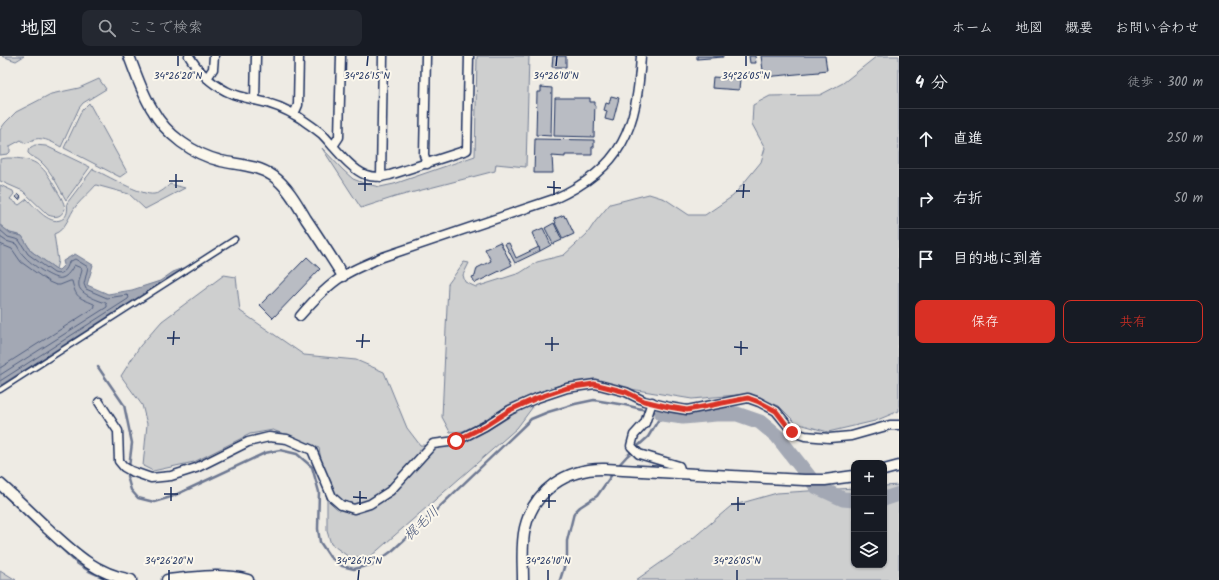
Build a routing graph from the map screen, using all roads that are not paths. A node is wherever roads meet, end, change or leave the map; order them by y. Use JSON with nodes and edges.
{"nodes":[{"id":1,"x":129,"y":56,"type":"edge"},
{"id":2,"x":189,"y":56,"type":"edge"},
{"id":3,"x":214,"y":56,"type":"edge"},
{"id":4,"x":256,"y":56,"type":"edge"},
{"id":5,"x":299,"y":56,"type":"edge"},
{"id":6,"x":341,"y":56,"type":"edge"},
{"id":7,"x":383,"y":56,"type":"edge"},
{"id":8,"x":426,"y":56,"type":"edge"},
{"id":9,"x":469,"y":56,"type":"edge"},
{"id":10,"x":641,"y":56,"type":"edge"},
{"id":11,"x":207,"y":78,"type":"junction"},
{"id":12,"x":255,"y":100,"type":"junction"},
{"id":13,"x":294,"y":114,"type":"junction"},
{"id":14,"x":333,"y":146,"type":"junction"},
{"id":15,"x":426,"y":164,"type":"junction"},
{"id":16,"x":381,"y":177,"type":"junction"},
{"id":17,"x":235,"y":239,"type":"dead end"},
{"id":18,"x":343,"y":276,"type":"junction"},
{"id":19,"x":300,"y":316,"type":"dead end"},
{"id":20,"x":0,"y":390,"type":"edge"},
{"id":21,"x":99,"y":402,"type":"dead end"},
{"id":22,"x":650,"y":408,"type":"junction"},
{"id":23,"x":899,"y":425,"type":"edge"},
{"id":24,"x":899,"y":466,"type":"edge"},
{"id":25,"x":887,"y":469,"type":"edge"},
{"id":26,"x":681,"y":473,"type":"junction"},
{"id":27,"x":851,"y":476,"type":"edge"},
{"id":28,"x":0,"y":484,"type":"edge"},
{"id":29,"x":131,"y":580,"type":"edge"},
{"id":30,"x":167,"y":580,"type":"edge"},
{"id":31,"x":248,"y":580,"type":"edge"},
{"id":32,"x":523,"y":580,"type":"edge"}],
"edges":[{"from":1,"to":18,"type":"street"},
{"from":2,"to":11,"type":"street"},
{"from":3,"to":11,"type":"street"},
{"from":4,"to":12,"type":"street"},
{"from":5,"to":13,"type":"street"},
{"from":6,"to":14,"type":"street"},
{"from":7,"to":16,"type":"street"},
{"from":8,"to":15,"type":"street"},
{"from":9,"to":15,"type":"street"},
{"from":10,"to":18,"type":"street"},
{"from":11,"to":12,"type":"street"},
{"from":12,"to":13,"type":"street"},
{"from":13,"to":14,"type":"street"},
{"from":14,"to":16,"type":"street"},
{"from":15,"to":16,"type":"street"},
{"from":17,"to":20,"type":"lane"},
{"from":18,"to":19,"type":"street"},
{"from":21,"to":22,"type":"street"},
{"from":22,"to":23,"type":"street"},
{"from":22,"to":26,"type":"street"},
{"from":24,"to":25,"type":"street"},
{"from":26,"to":27,"type":"street"},
{"from":26,"to":32,"type":"street"},
{"from":28,"to":29,"type":"street"},
{"from":30,"to":31,"type":"street"}]}
